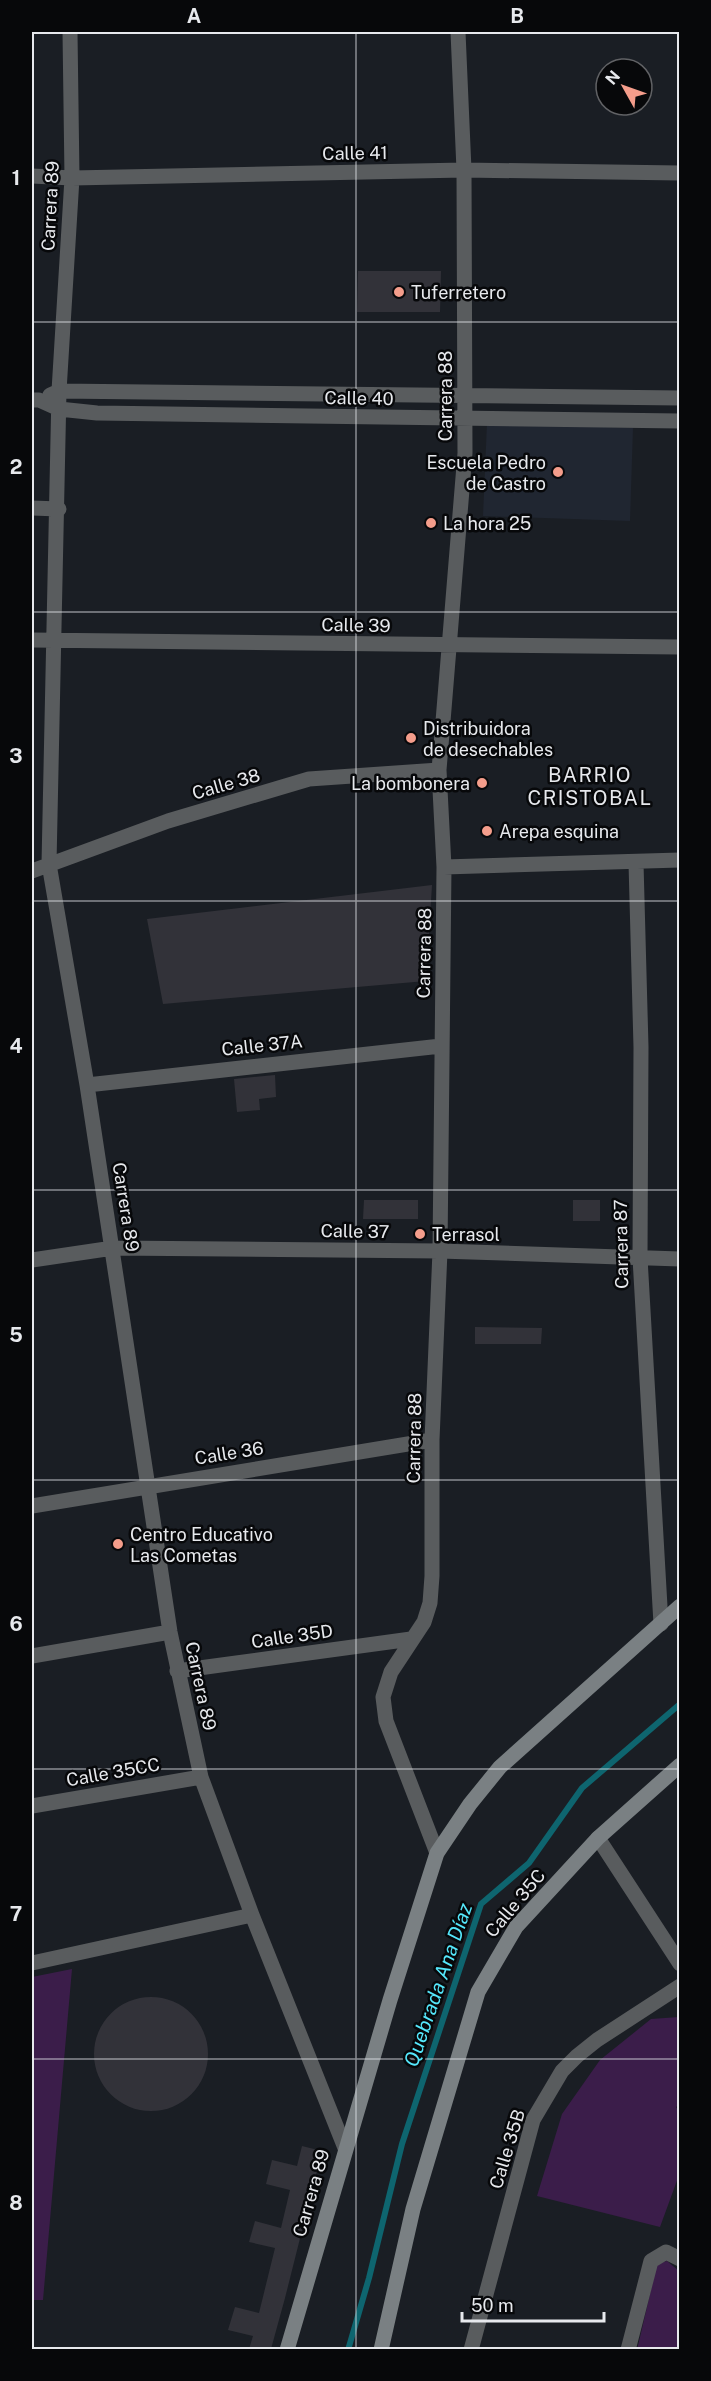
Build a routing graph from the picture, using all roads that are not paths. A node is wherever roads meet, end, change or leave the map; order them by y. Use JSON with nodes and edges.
{"nodes":[{"id":1,"x":70,"y":32,"type":"edge"},
{"id":2,"x":458,"y":32,"type":"edge"},
{"id":3,"x":464,"y":170,"type":"junction"},
{"id":4,"x":680,"y":172,"type":"edge"},
{"id":5,"x":32,"y":176,"type":"edge"},
{"id":6,"x":72,"y":178,"type":"junction"},
{"id":7,"x":59,"y":391,"type":"junction"},
{"id":8,"x":465,"y":397,"type":"junction"},
{"id":9,"x":680,"y":398,"type":"edge"},
{"id":10,"x":35,"y":400,"type":"edge"},
{"id":11,"x":59,"y":409,"type":"junction"},
{"id":12,"x":465,"y":420,"type":"junction"},
{"id":13,"x":680,"y":421,"type":"edge"},
{"id":14,"x":32,"y":508,"type":"edge"},
{"id":15,"x":59,"y":509,"type":"junction"},
{"id":16,"x":54,"y":639,"type":"junction"},
{"id":17,"x":32,"y":640,"type":"edge"},
{"id":18,"x":448,"y":646,"type":"junction"},
{"id":19,"x":680,"y":647,"type":"edge"},
{"id":20,"x":439,"y":770,"type":"junction"},
{"id":21,"x":680,"y":860,"type":"edge"},
{"id":22,"x":636,"y":863,"type":"junction"},
{"id":23,"x":50,"y":864,"type":"junction"},
{"id":24,"x":444,"y":867,"type":"junction"},
{"id":25,"x":32,"y":871,"type":"edge"},
{"id":26,"x":441,"y":1046,"type":"junction"},
{"id":27,"x":87,"y":1084,"type":"junction"},
{"id":28,"x":113,"y":1248,"type":"junction"},
{"id":29,"x":440,"y":1251,"type":"junction"},
{"id":30,"x":640,"y":1258,"type":"junction"},
{"id":31,"x":680,"y":1259,"type":"edge"},
{"id":32,"x":32,"y":1260,"type":"edge"},
{"id":33,"x":432,"y":1440,"type":"junction"},
{"id":34,"x":149,"y":1485,"type":"junction"},
{"id":35,"x":32,"y":1506,"type":"edge"},
{"id":36,"x":680,"y":1606,"type":"edge"},
{"id":37,"x":661,"y":1624,"type":"junction"},
{"id":38,"x":170,"y":1632,"type":"junction"},
{"id":39,"x":411,"y":1640,"type":"junction"},
{"id":40,"x":32,"y":1656,"type":"edge"},
{"id":41,"x":177,"y":1671,"type":"junction"},
{"id":42,"x":680,"y":1765,"type":"edge"},
{"id":43,"x":201,"y":1777,"type":"junction"},
{"id":44,"x":32,"y":1806,"type":"edge"},
{"id":45,"x":598,"y":1838,"type":"junction"},
{"id":46,"x":438,"y":1853,"type":"junction"},
{"id":47,"x":252,"y":1915,"type":"junction"},
{"id":48,"x":32,"y":1963,"type":"edge"},
{"id":49,"x":680,"y":1964,"type":"edge"},
{"id":50,"x":680,"y":1986,"type":"edge"},
{"id":51,"x":345,"y":2148,"type":"junction"},
{"id":52,"x":680,"y":2259,"type":"edge"},
{"id":53,"x":287,"y":2349,"type":"edge"},
{"id":54,"x":381,"y":2349,"type":"edge"},
{"id":55,"x":471,"y":2349,"type":"edge"},
{"id":56,"x":628,"y":2349,"type":"edge"}],
"edges":[{"from":1,"to":6,"type":"street","name":"Carrera 89"},
{"from":2,"to":3,"type":"street","name":"Carrera 88"},
{"from":3,"to":4,"type":"street","name":"Calle 41"},
{"from":3,"to":6,"type":"street","name":"Calle 41"},
{"from":3,"to":8,"type":"street","name":"Carrera 88"},
{"from":5,"to":6,"type":"street","name":"Calle 41"},
{"from":6,"to":7,"type":"street","name":"Carrera 89"},
{"from":7,"to":8,"type":"street","name":"Calle 40"},
{"from":7,"to":10,"type":"street","name":"Calle 40"},
{"from":7,"to":11,"type":"street","name":"Carrera 89"},
{"from":8,"to":9,"type":"street","name":"Calle 40"},
{"from":8,"to":12,"type":"street","name":"Carrera 88"},
{"from":10,"to":11,"type":"street","name":"Calle 40"},
{"from":11,"to":12,"type":"street","name":"Calle 40"},
{"from":11,"to":15,"type":"street","name":"Carrera 89"},
{"from":12,"to":13,"type":"street","name":"Calle 40"},
{"from":12,"to":18,"type":"street","name":"Carrera 88"},
{"from":14,"to":15,"type":"street"},
{"from":15,"to":16,"type":"street","name":"Carrera 89"},
{"from":16,"to":17,"type":"street","name":"Calle 39"},
{"from":16,"to":18,"type":"street","name":"Calle 39"},
{"from":16,"to":23,"type":"street","name":"Carrera 89"},
{"from":18,"to":19,"type":"street","name":"Calle 39"},
{"from":18,"to":20,"type":"street","name":"Carrera 88"},
{"from":20,"to":23,"type":"street","name":"Calle 38"},
{"from":20,"to":24,"type":"street","name":"Carrera 88"},
{"from":21,"to":22,"type":"street"},
{"from":22,"to":24,"type":"street"},
{"from":22,"to":30,"type":"street","name":"Carrera 87"},
{"from":23,"to":25,"type":"street","name":"Calle 38"},
{"from":23,"to":27,"type":"street","name":"Carrera 89"},
{"from":24,"to":26,"type":"street","name":"Carrera 88"},
{"from":26,"to":27,"type":"street","name":"Calle 37A"},
{"from":26,"to":29,"type":"street","name":"Carrera 88"},
{"from":27,"to":28,"type":"street","name":"Carrera 89"},
{"from":28,"to":29,"type":"street","name":"Calle 37"},
{"from":28,"to":32,"type":"street","name":"Calle 37"},
{"from":28,"to":34,"type":"street","name":"Carrera 89"},
{"from":29,"to":30,"type":"street","name":"Calle 37"},
{"from":29,"to":33,"type":"street","name":"Carrera 88"},
{"from":30,"to":31,"type":"street","name":"Calle 37"},
{"from":30,"to":37,"type":"street","name":"Carrera 87"},
{"from":33,"to":34,"type":"street","name":"Calle 36"},
{"from":33,"to":39,"type":"street","name":"Carrera 88"},
{"from":34,"to":35,"type":"street","name":"Calle 36"},
{"from":34,"to":38,"type":"street","name":"Carrera 89"},
{"from":36,"to":37,"type":"street"},
{"from":37,"to":46,"type":"street"},
{"from":38,"to":40,"type":"street"},
{"from":38,"to":41,"type":"street","name":"Carrera 89"},
{"from":39,"to":41,"type":"street","name":"Calle 35D"},
{"from":39,"to":46,"type":"street","name":"Carrera 88"},
{"from":41,"to":43,"type":"street","name":"Carrera 89"},
{"from":42,"to":45,"type":"street","name":"Calle 35C"},
{"from":43,"to":44,"type":"street","name":"Calle 35CC"},
{"from":43,"to":47,"type":"street","name":"Carrera 89"},
{"from":45,"to":49,"type":"street"},
{"from":45,"to":54,"type":"street","name":"Calle 35C"},
{"from":46,"to":51,"type":"street"},
{"from":47,"to":48,"type":"street"},
{"from":47,"to":51,"type":"street","name":"Carrera 89"},
{"from":50,"to":55,"type":"street","name":"Calle 35B"},
{"from":51,"to":53,"type":"street","name":"Carrera 89"},
{"from":52,"to":56,"type":"street"}]}
